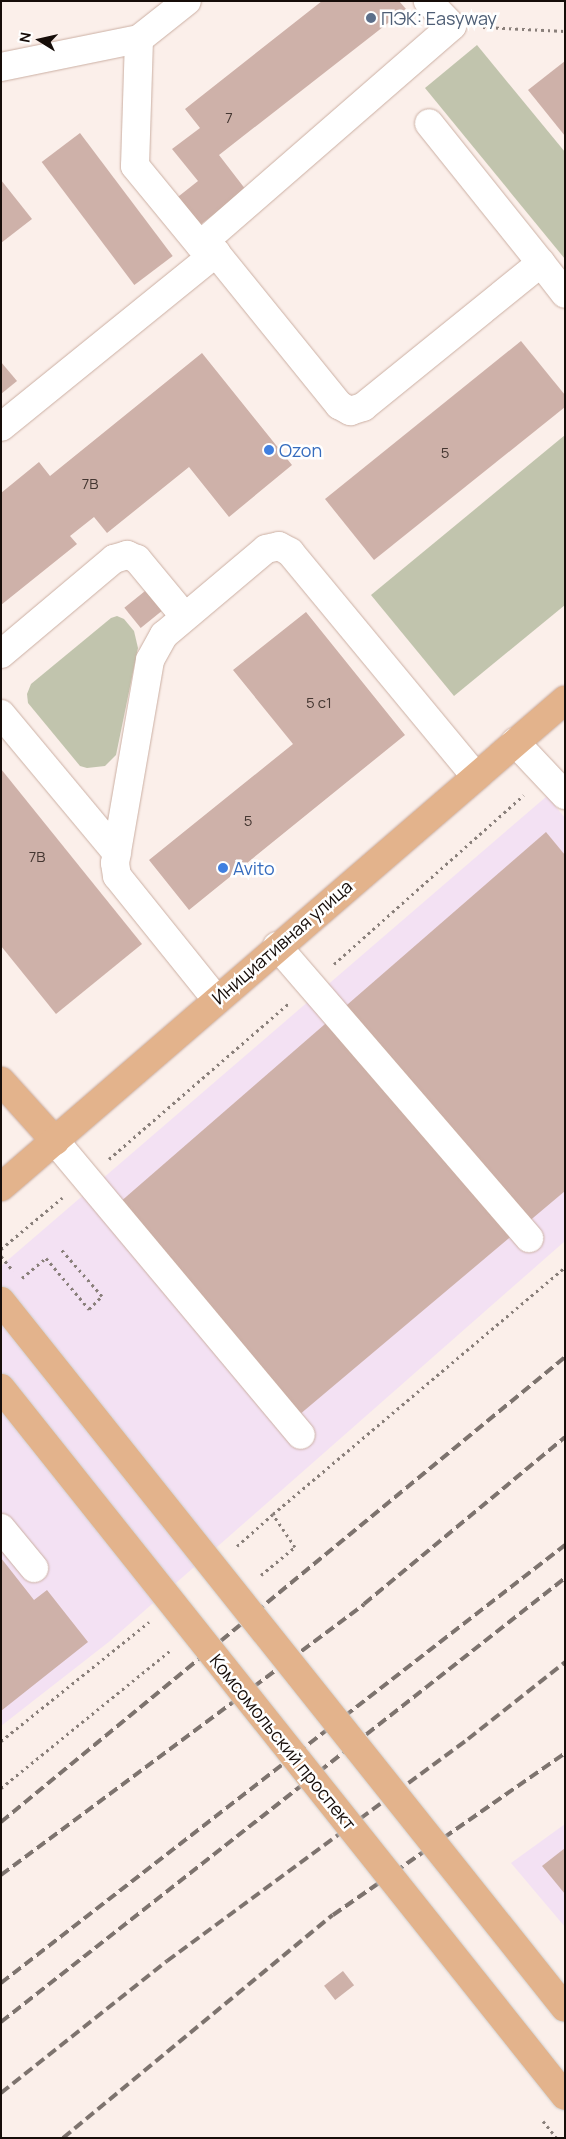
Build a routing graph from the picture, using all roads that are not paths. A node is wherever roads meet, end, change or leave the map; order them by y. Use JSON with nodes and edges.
{"nodes":[{"id":1,"x":187,"y":1,"type":"edge"},
{"id":2,"x":428,"y":1,"type":"edge"},
{"id":3,"x":139,"y":38,"type":"junction"},
{"id":4,"x":1,"y":67,"type":"edge"},
{"id":5,"x":429,"y":123,"type":"dead end"},
{"id":6,"x":541,"y":263,"type":"junction"},
{"id":7,"x":565,"y":294,"type":"edge"},
{"id":8,"x":1,"y":427,"type":"edge"},
{"id":9,"x":185,"y":617,"type":"junction"},
{"id":10,"x":1,"y":654,"type":"edge"},
{"id":11,"x":565,"y":700,"type":"edge"},
{"id":12,"x":1,"y":714,"type":"edge"},
{"id":13,"x":515,"y":742,"type":"junction"},
{"id":14,"x":475,"y":776,"type":"junction"},
{"id":15,"x":565,"y":795,"type":"edge"},
{"id":16,"x":117,"y":853,"type":"junction"},
{"id":17,"x":277,"y":946,"type":"junction"},
{"id":18,"x":216,"y":999,"type":"junction"},
{"id":19,"x":1,"y":1081,"type":"edge"},
{"id":20,"x":56,"y":1141,"type":"junction"},
{"id":21,"x":1,"y":1187,"type":"edge"},
{"id":22,"x":529,"y":1238,"type":"dead end"},
{"id":23,"x":1,"y":1301,"type":"edge"},
{"id":24,"x":1,"y":1388,"type":"edge"},
{"id":25,"x":301,"y":1435,"type":"dead end"},
{"id":26,"x":1,"y":1528,"type":"edge"},
{"id":27,"x":34,"y":1568,"type":"dead end"},
{"id":28,"x":565,"y":2008,"type":"edge"},
{"id":29,"x":565,"y":2096,"type":"edge"}],
"edges":[{"from":1,"to":3,"type":"lane"},
{"from":2,"to":3,"type":"lane"},
{"from":3,"to":4,"type":"lane"},
{"from":5,"to":6,"type":"lane"},
{"from":6,"to":7,"type":"lane"},
{"from":6,"to":8,"type":"lane"},
{"from":9,"to":10,"type":"lane"},
{"from":9,"to":14,"type":"lane"},
{"from":9,"to":16,"type":"lane"},
{"from":11,"to":13,"type":"main road","name":"Инициативная улица"},
{"from":12,"to":16,"type":"lane"},
{"from":13,"to":14,"type":"main road","name":"Инициативная улица"},
{"from":13,"to":15,"type":"lane"},
{"from":14,"to":17,"type":"main road","name":"Инициативная улица"},
{"from":16,"to":18,"type":"lane"},
{"from":17,"to":18,"type":"main road","name":"Инициативная улица"},
{"from":17,"to":22,"type":"lane"},
{"from":18,"to":20,"type":"main road","name":"Инициативная улица"},
{"from":19,"to":20,"type":"main road"},
{"from":20,"to":21,"type":"main road","name":"Инициативная улица"},
{"from":20,"to":25,"type":"lane"},
{"from":23,"to":28,"type":"main road","bridge":true},
{"from":24,"to":29,"type":"main road","name":"Комсомольский проспект","bridge":true},
{"from":26,"to":27,"type":"lane"}]}
